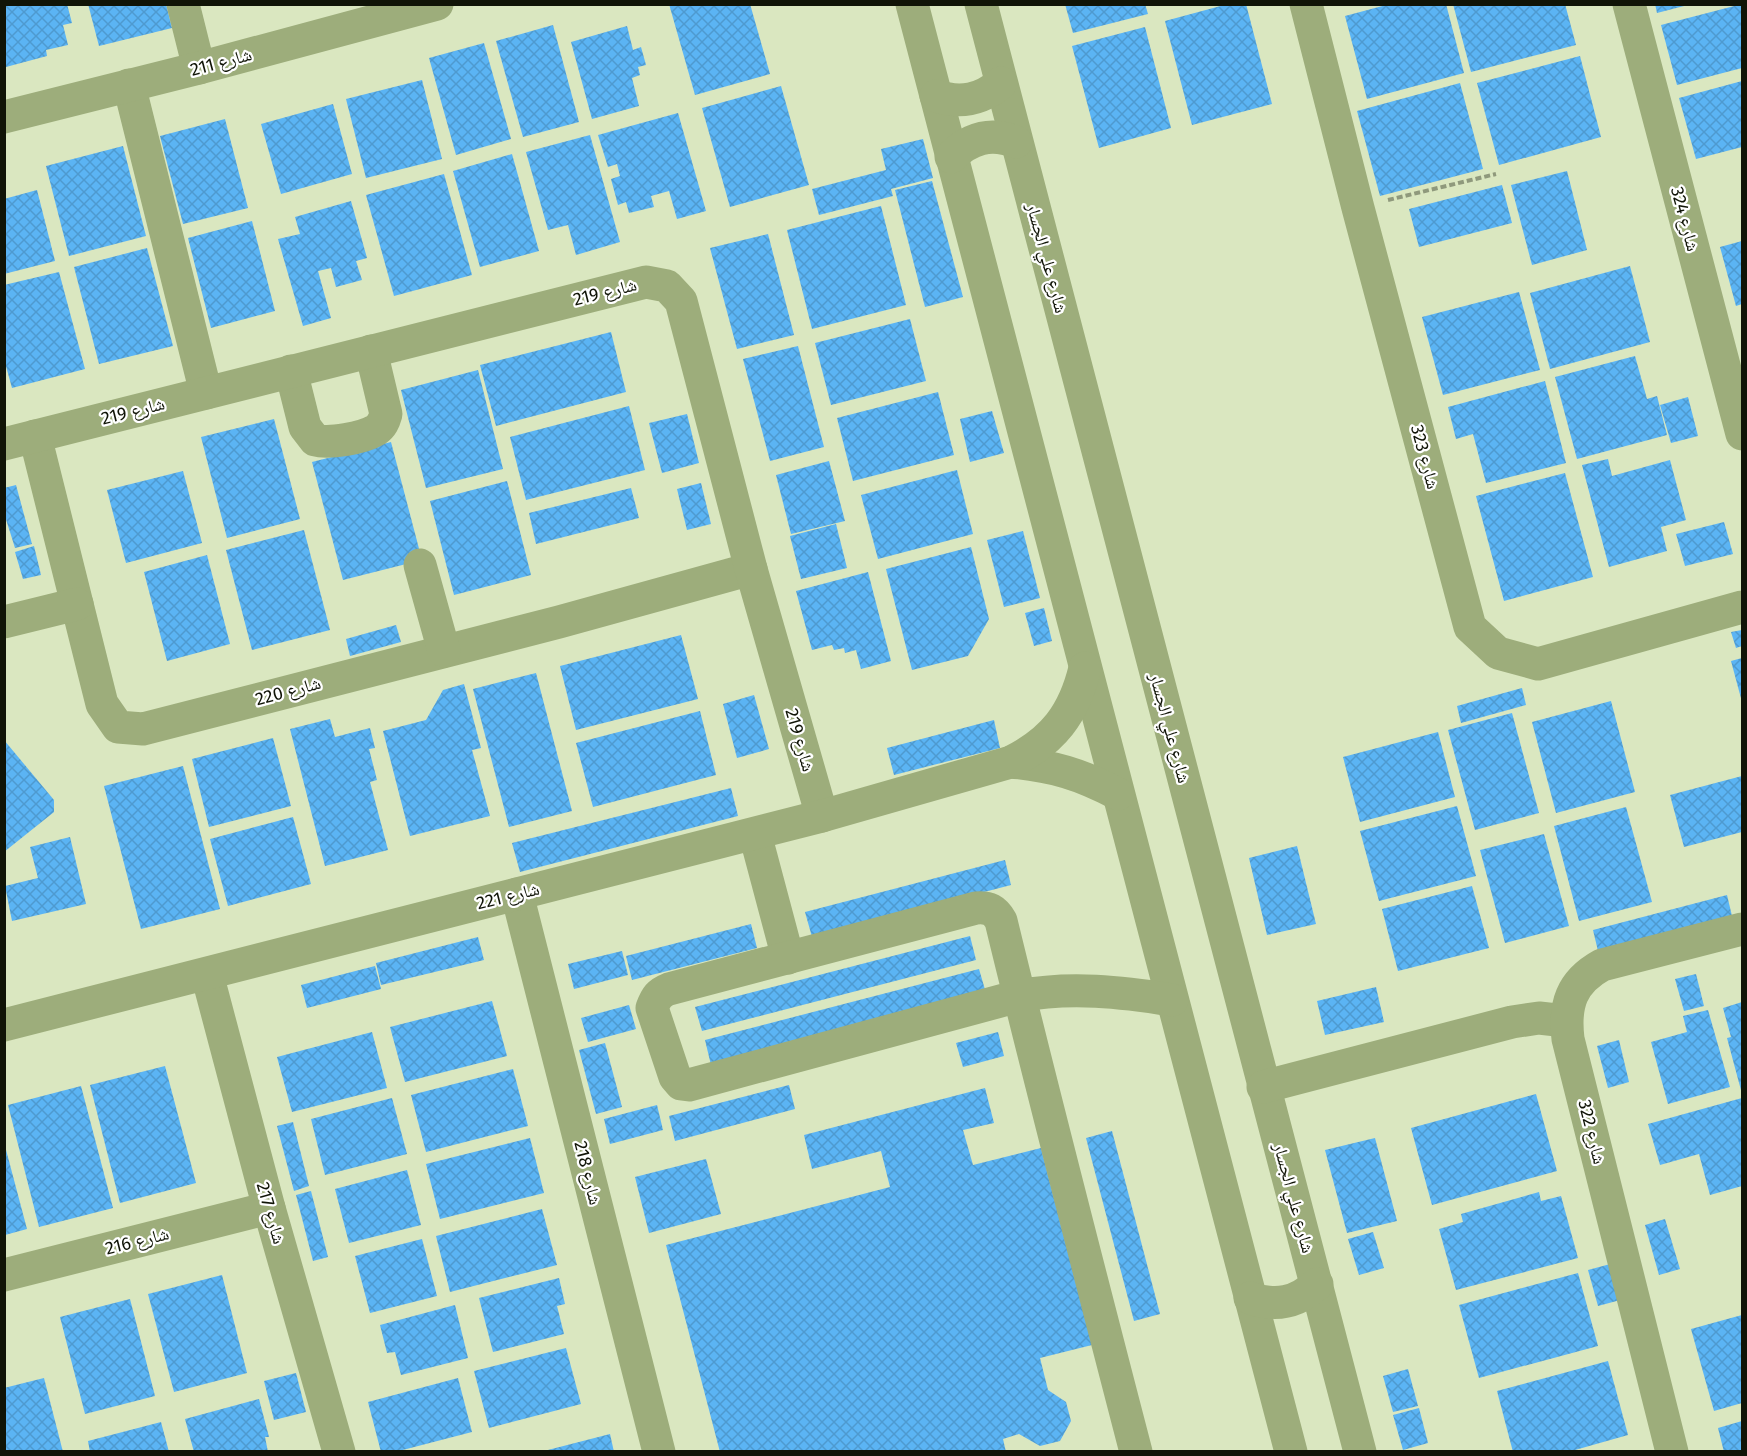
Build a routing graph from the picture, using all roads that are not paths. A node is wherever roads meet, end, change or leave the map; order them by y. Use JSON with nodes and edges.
{"nodes":[{"id":1,"x":183,"y":4,"type":"edge"},
{"id":2,"x":437,"y":4,"type":"edge"},
{"id":3,"x":912,"y":4,"type":"edge"},
{"id":4,"x":981,"y":4,"type":"edge"},
{"id":5,"x":1306,"y":4,"type":"edge"},
{"id":6,"x":1629,"y":4,"type":"edge"},
{"id":7,"x":199,"y":68,"type":"junction"},
{"id":8,"x":1001,"y":83,"type":"junction"},
{"id":9,"x":129,"y":85,"type":"junction"},
{"id":10,"x":936,"y":96,"type":"junction"},
{"id":11,"x":4,"y":117,"type":"edge"},
{"id":12,"x":1016,"y":142,"type":"junction"},
{"id":13,"x":951,"y":157,"type":"junction"},
{"id":14,"x":371,"y":351,"type":"junction"},
{"id":15,"x":291,"y":371,"type":"junction"},
{"id":16,"x":206,"y":393,"type":"junction"},
{"id":17,"x":1743,"y":434,"type":"edge"},
{"id":18,"x":20,"y":440,"type":"edge"},
{"id":19,"x":420,"y":565,"type":"dead end"},
{"id":20,"x":751,"y":569,"type":"junction"},
{"id":21,"x":77,"y":604,"type":"junction"},
{"id":22,"x":1743,"y":607,"type":"edge"},
{"id":23,"x":7,"y":613,"type":"edge"},
{"id":24,"x":444,"y":651,"type":"junction"},
{"id":25,"x":1085,"y":668,"type":"junction"},
{"id":26,"x":1011,"y":762,"type":"junction"},
{"id":27,"x":1118,"y":794,"type":"junction"},
{"id":28,"x":822,"y":816,"type":"junction"},
{"id":29,"x":755,"y":834,"type":"junction"},
{"id":30,"x":517,"y":894,"type":"junction"},
{"id":31,"x":1743,"y":929,"type":"edge"},
{"id":32,"x":788,"y":958,"type":"junction"},
{"id":33,"x":207,"y":974,"type":"junction"},
{"id":34,"x":1019,"y":996,"type":"junction"},
{"id":35,"x":1172,"y":1000,"type":"junction"},
{"id":36,"x":1566,"y":1021,"type":"junction"},
{"id":37,"x":4,"y":1025,"type":"edge"},
{"id":38,"x":1263,"y":1087,"type":"junction"},
{"id":39,"x":269,"y":1208,"type":"junction"},
{"id":40,"x":4,"y":1275,"type":"edge"},
{"id":41,"x":1317,"y":1284,"type":"junction"},
{"id":42,"x":1250,"y":1298,"type":"junction"},
{"id":43,"x":339,"y":1452,"type":"edge"},
{"id":44,"x":658,"y":1452,"type":"edge"},
{"id":45,"x":1136,"y":1452,"type":"edge"},
{"id":46,"x":1291,"y":1452,"type":"edge"},
{"id":47,"x":1360,"y":1452,"type":"edge"},
{"id":48,"x":1672,"y":1452,"type":"edge"}],
"edges":[{"from":1,"to":7,"type":"street"},
{"from":2,"to":7,"type":"street","name":"شارع 211"},
{"from":3,"to":10,"type":"street"},
{"from":4,"to":8,"type":"street","name":"شارع علي الجسار"},
{"from":5,"to":22,"type":"street","name":"شارع 323"},
{"from":6,"to":17,"type":"street","name":"شارع 324"},
{"from":7,"to":9,"type":"street","name":"شارع 211"},
{"from":8,"to":10,"type":"street"},
{"from":8,"to":12,"type":"street","name":"شارع علي الجسار"},
{"from":9,"to":11,"type":"street","name":"شارع 211"},
{"from":9,"to":16,"type":"street"},
{"from":10,"to":13,"type":"street"},
{"from":12,"to":13,"type":"street"},
{"from":12,"to":38,"type":"street","name":"شارع علي الجسار"},
{"from":13,"to":25,"type":"street"},
{"from":14,"to":15,"type":"street","name":"شارع 219"},
{"from":14,"to":15,"type":"street"},
{"from":14,"to":20,"type":"street","name":"شارع 219"},
{"from":15,"to":16,"type":"street","name":"شارع 219"},
{"from":16,"to":18,"type":"street","name":"شارع 219"},
{"from":18,"to":21,"type":"street","name":"شارع 220"},
{"from":19,"to":24,"type":"street"},
{"from":20,"to":24,"type":"street","name":"شارع 220"},
{"from":20,"to":28,"type":"street","name":"شارع 219"},
{"from":21,"to":23,"type":"street"},
{"from":21,"to":24,"type":"street","name":"شارع 220"},
{"from":25,"to":26,"type":"street","name":"شارع 221"},
{"from":25,"to":27,"type":"street"},
{"from":26,"to":27,"type":"street","name":"شارع 221"},
{"from":26,"to":28,"type":"street","name":"شارع 221"},
{"from":27,"to":35,"type":"street"},
{"from":28,"to":29,"type":"street","name":"شارع 221"},
{"from":29,"to":30,"type":"street","name":"شارع 221"},
{"from":29,"to":32,"type":"street"},
{"from":30,"to":33,"type":"street","name":"شارع 221"},
{"from":30,"to":44,"type":"street","name":"شارع 218"},
{"from":31,"to":36,"type":"street","name":"شارع 322"},
{"from":32,"to":34,"type":"street"},
{"from":32,"to":34,"type":"street"},
{"from":33,"to":37,"type":"street","name":"شارع 221"},
{"from":33,"to":39,"type":"street","name":"شارع 217"},
{"from":34,"to":35,"type":"street"},
{"from":34,"to":45,"type":"street"},
{"from":35,"to":42,"type":"street"},
{"from":36,"to":38,"type":"street"},
{"from":36,"to":48,"type":"street","name":"شارع 322"},
{"from":38,"to":41,"type":"street","name":"شارع علي الجسار"},
{"from":39,"to":40,"type":"street","name":"شارع 216"},
{"from":39,"to":43,"type":"street","name":"شارع 217"},
{"from":41,"to":42,"type":"street"},
{"from":41,"to":47,"type":"street","name":"شارع علي الجسار"},
{"from":42,"to":46,"type":"street"}]}
